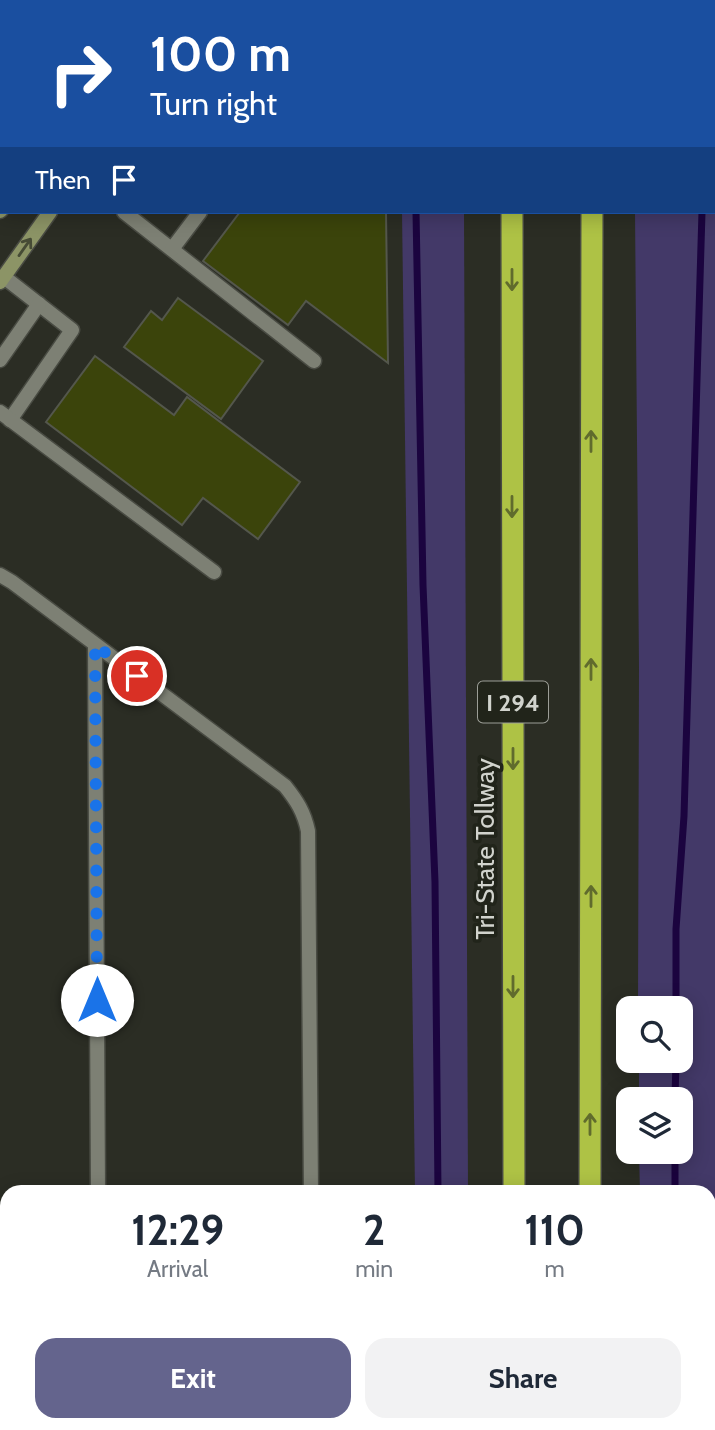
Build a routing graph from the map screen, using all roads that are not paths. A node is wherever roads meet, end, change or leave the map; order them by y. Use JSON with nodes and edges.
{"nodes":[{"id":1,"x":49,"y":214,"type":"edge"},
{"id":2,"x":127,"y":214,"type":"edge"},
{"id":3,"x":199,"y":214,"type":"edge"},
{"id":4,"x":512,"y":214,"type":"edge"},
{"id":5,"x":592,"y":214,"type":"edge"},
{"id":6,"x":172,"y":250,"type":"junction"},
{"id":7,"x":2,"y":280,"type":"edge"},
{"id":8,"x":39,"y":304,"type":"junction"},
{"id":9,"x":0,"y":360,"type":"edge"},
{"id":10,"x":314,"y":361,"type":"dead end"},
{"id":11,"x":5,"y":416,"type":"edge"},
{"id":12,"x":214,"y":572,"type":"dead end"},
{"id":13,"x":0,"y":575,"type":"edge"},
{"id":14,"x":95,"y":645,"type":"junction"},
{"id":15,"x":98,"y":1185,"type":"edge"},
{"id":16,"x":311,"y":1185,"type":"edge"},
{"id":17,"x":514,"y":1185,"type":"edge"},
{"id":18,"x":590,"y":1185,"type":"edge"}],
"edges":[{"from":7,"to":1,"type":"main road","one_way":true},
{"from":2,"to":6,"type":"lane"},
{"from":3,"to":6,"type":"lane"},
{"from":4,"to":17,"type":"highway","name":"Tri-State Tollway","number":"I 294","one_way":true},
{"from":18,"to":5,"type":"highway","one_way":true},
{"from":6,"to":10,"type":"lane"},
{"from":7,"to":8,"type":"lane"},
{"from":8,"to":9,"type":"lane"},
{"from":8,"to":11,"type":"lane"},
{"from":11,"to":12,"type":"lane"},
{"from":13,"to":14,"type":"lane"},
{"from":14,"to":15,"type":"lane"},
{"from":14,"to":16,"type":"lane"}]}
